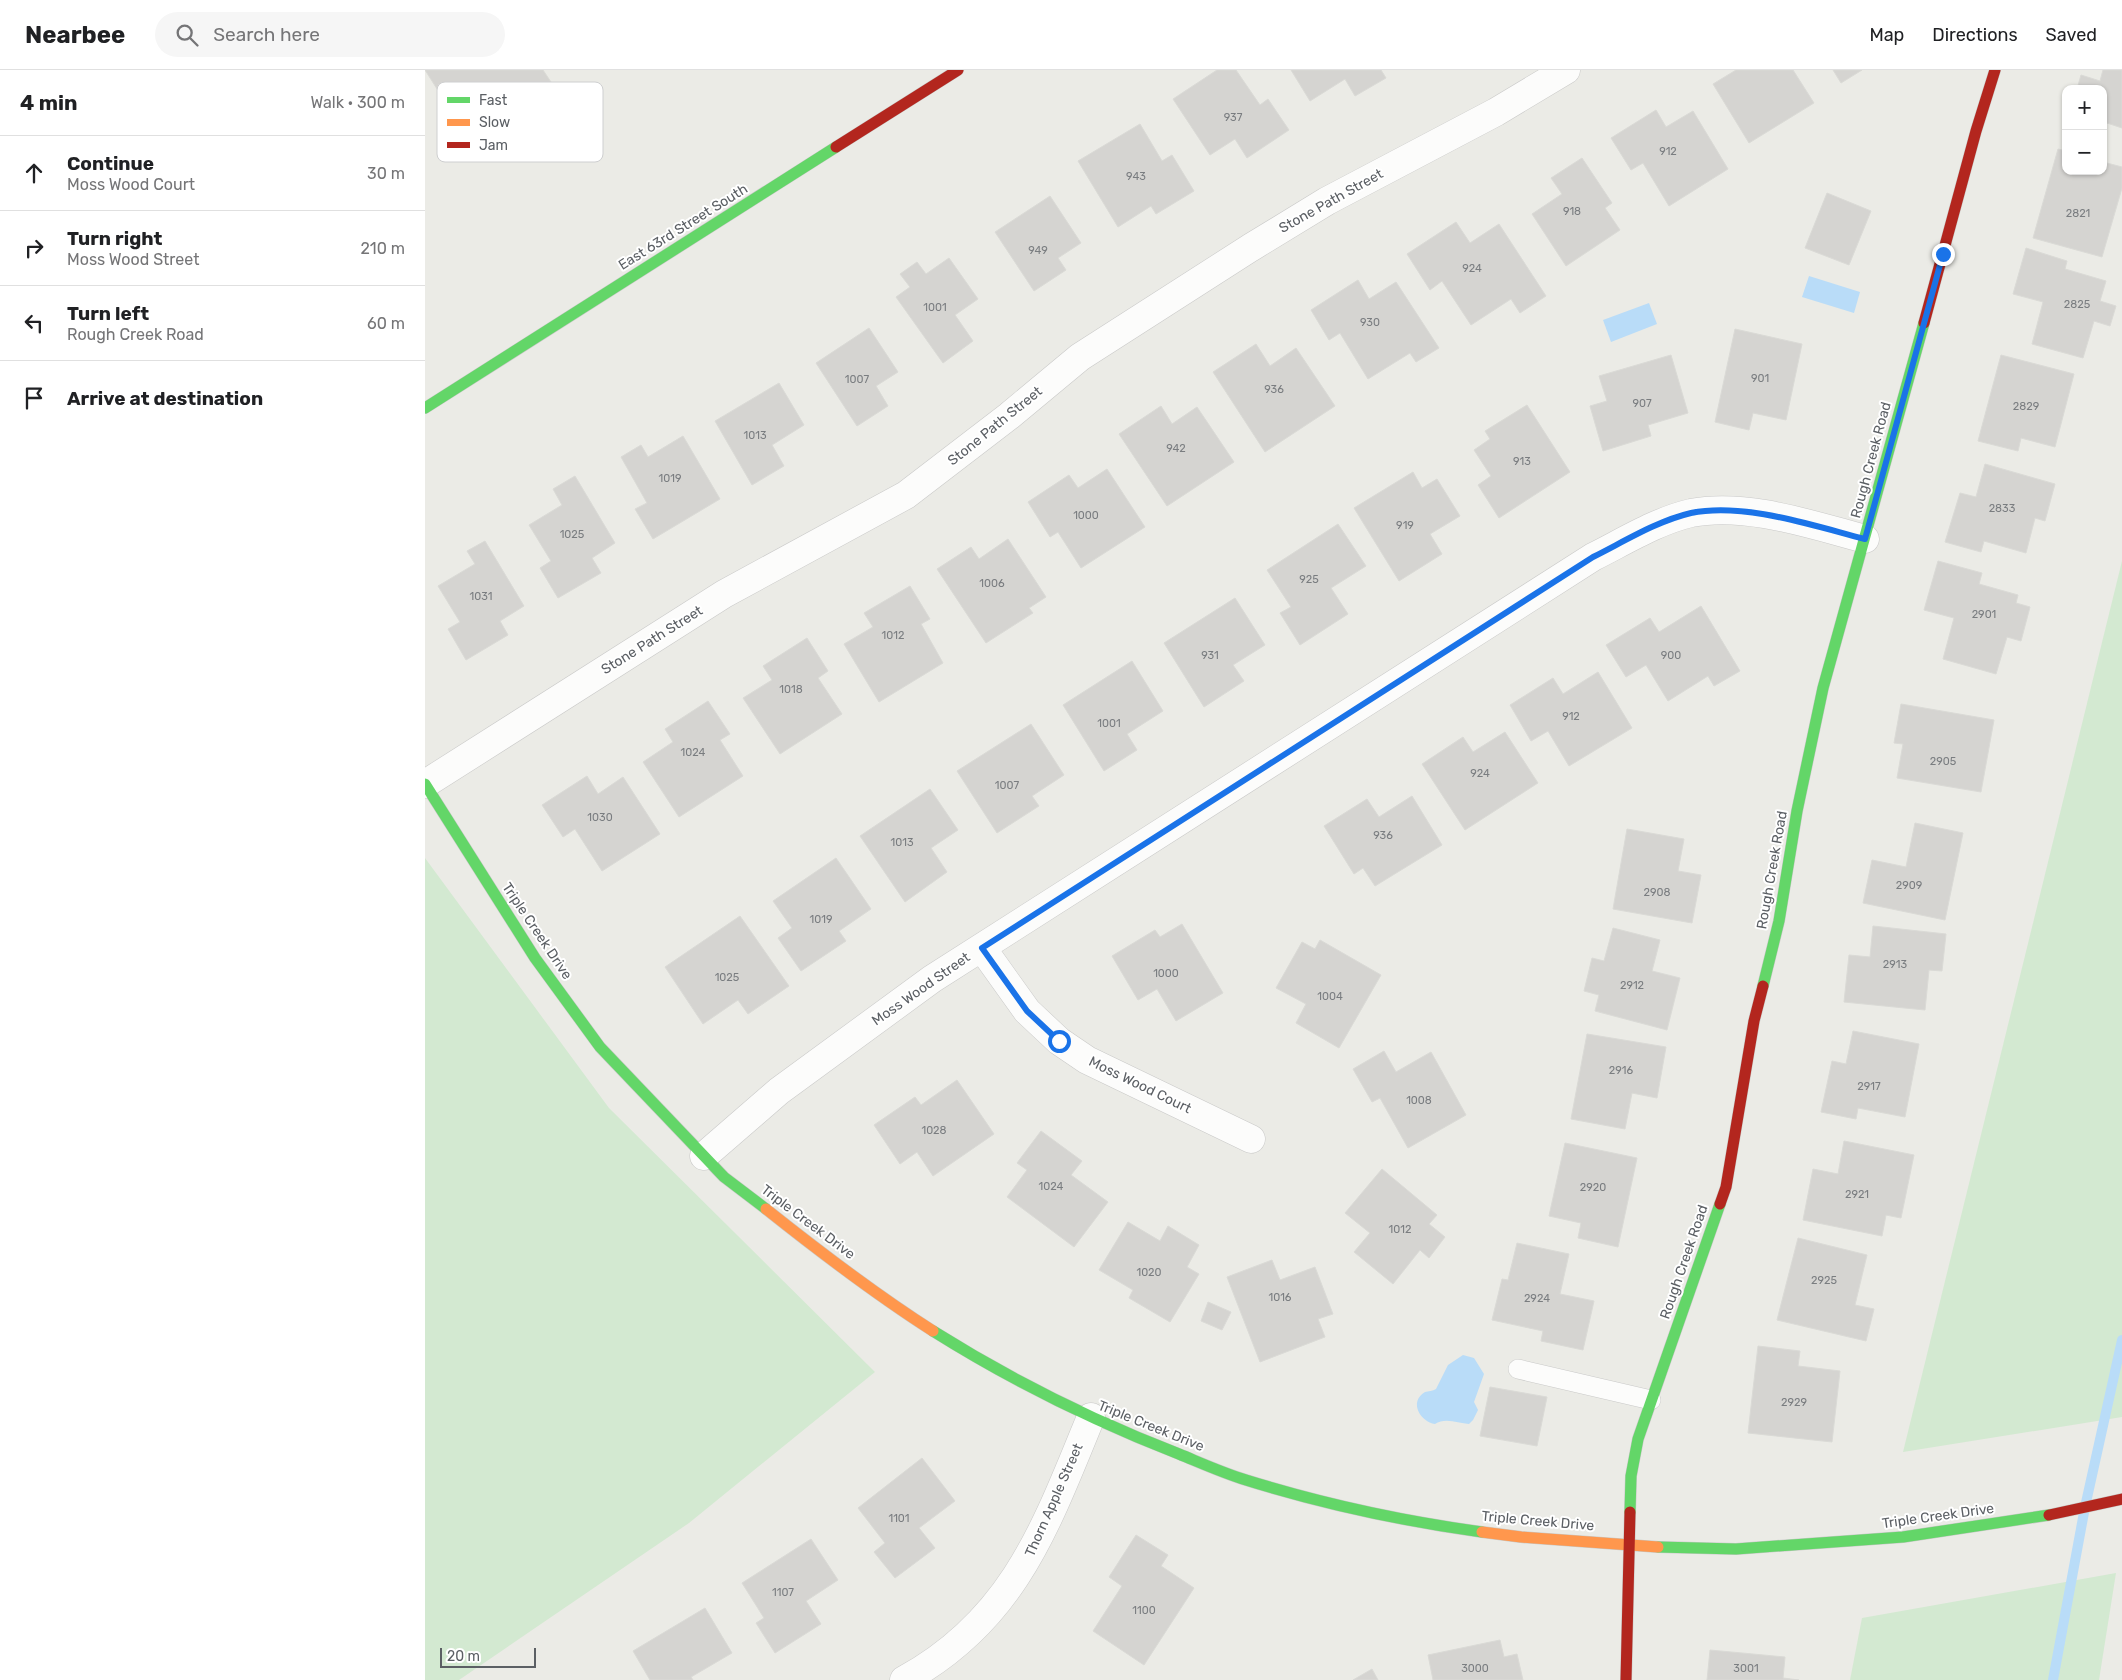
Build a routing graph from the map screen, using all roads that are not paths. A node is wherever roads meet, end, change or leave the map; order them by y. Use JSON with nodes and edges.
{"nodes":[{"id":1,"x":958,"y":70,"type":"edge"},
{"id":2,"x":1566,"y":70,"type":"edge"},
{"id":3,"x":1995,"y":70,"type":"edge"},
{"id":4,"x":425,"y":408,"type":"edge"},
{"id":5,"x":1865,"y":539,"type":"junction"},
{"id":6,"x":425,"y":784,"type":"edge"},
{"id":7,"x":982,"y":948,"type":"junction"},
{"id":8,"x":1251,"y":1139,"type":"dead end"},
{"id":9,"x":704,"y":1156,"type":"junction"},
{"id":10,"x":1518,"y":1369,"type":"dead end"},
{"id":11,"x":1651,"y":1400,"type":"junction"},
{"id":12,"x":1091,"y":1417,"type":"junction"},
{"id":13,"x":2122,"y":1499,"type":"edge"},
{"id":14,"x":1628,"y":1546,"type":"junction"},
{"id":15,"x":904,"y":1680,"type":"edge"},
{"id":16,"x":1627,"y":1680,"type":"edge"}],
"edges":[{"from":1,"to":4,"type":"street","name":"East 63rd Street South"},
{"from":2,"to":6,"type":"street","name":"Stone Path Street"},
{"from":3,"to":5,"type":"street","name":"Rough Creek Road"},
{"from":5,"to":7,"type":"street","name":"Moss Wood Street"},
{"from":5,"to":11,"type":"street","name":"Rough Creek Road"},
{"from":6,"to":9,"type":"street","name":"Triple Creek Drive"},
{"from":7,"to":8,"type":"street","name":"Moss Wood Court"},
{"from":7,"to":9,"type":"street","name":"Moss Wood Street"},
{"from":9,"to":12,"type":"street","name":"Triple Creek Drive"},
{"from":10,"to":11,"type":"lane"},
{"from":11,"to":14,"type":"street","name":"Rough Creek Road"},
{"from":12,"to":14,"type":"street","name":"Triple Creek Drive"},
{"from":12,"to":15,"type":"street","name":"Thorn Apple Street"},
{"from":13,"to":14,"type":"street","name":"Triple Creek Drive"},
{"from":14,"to":16,"type":"street","name":"Rough Creek Road"}]}
